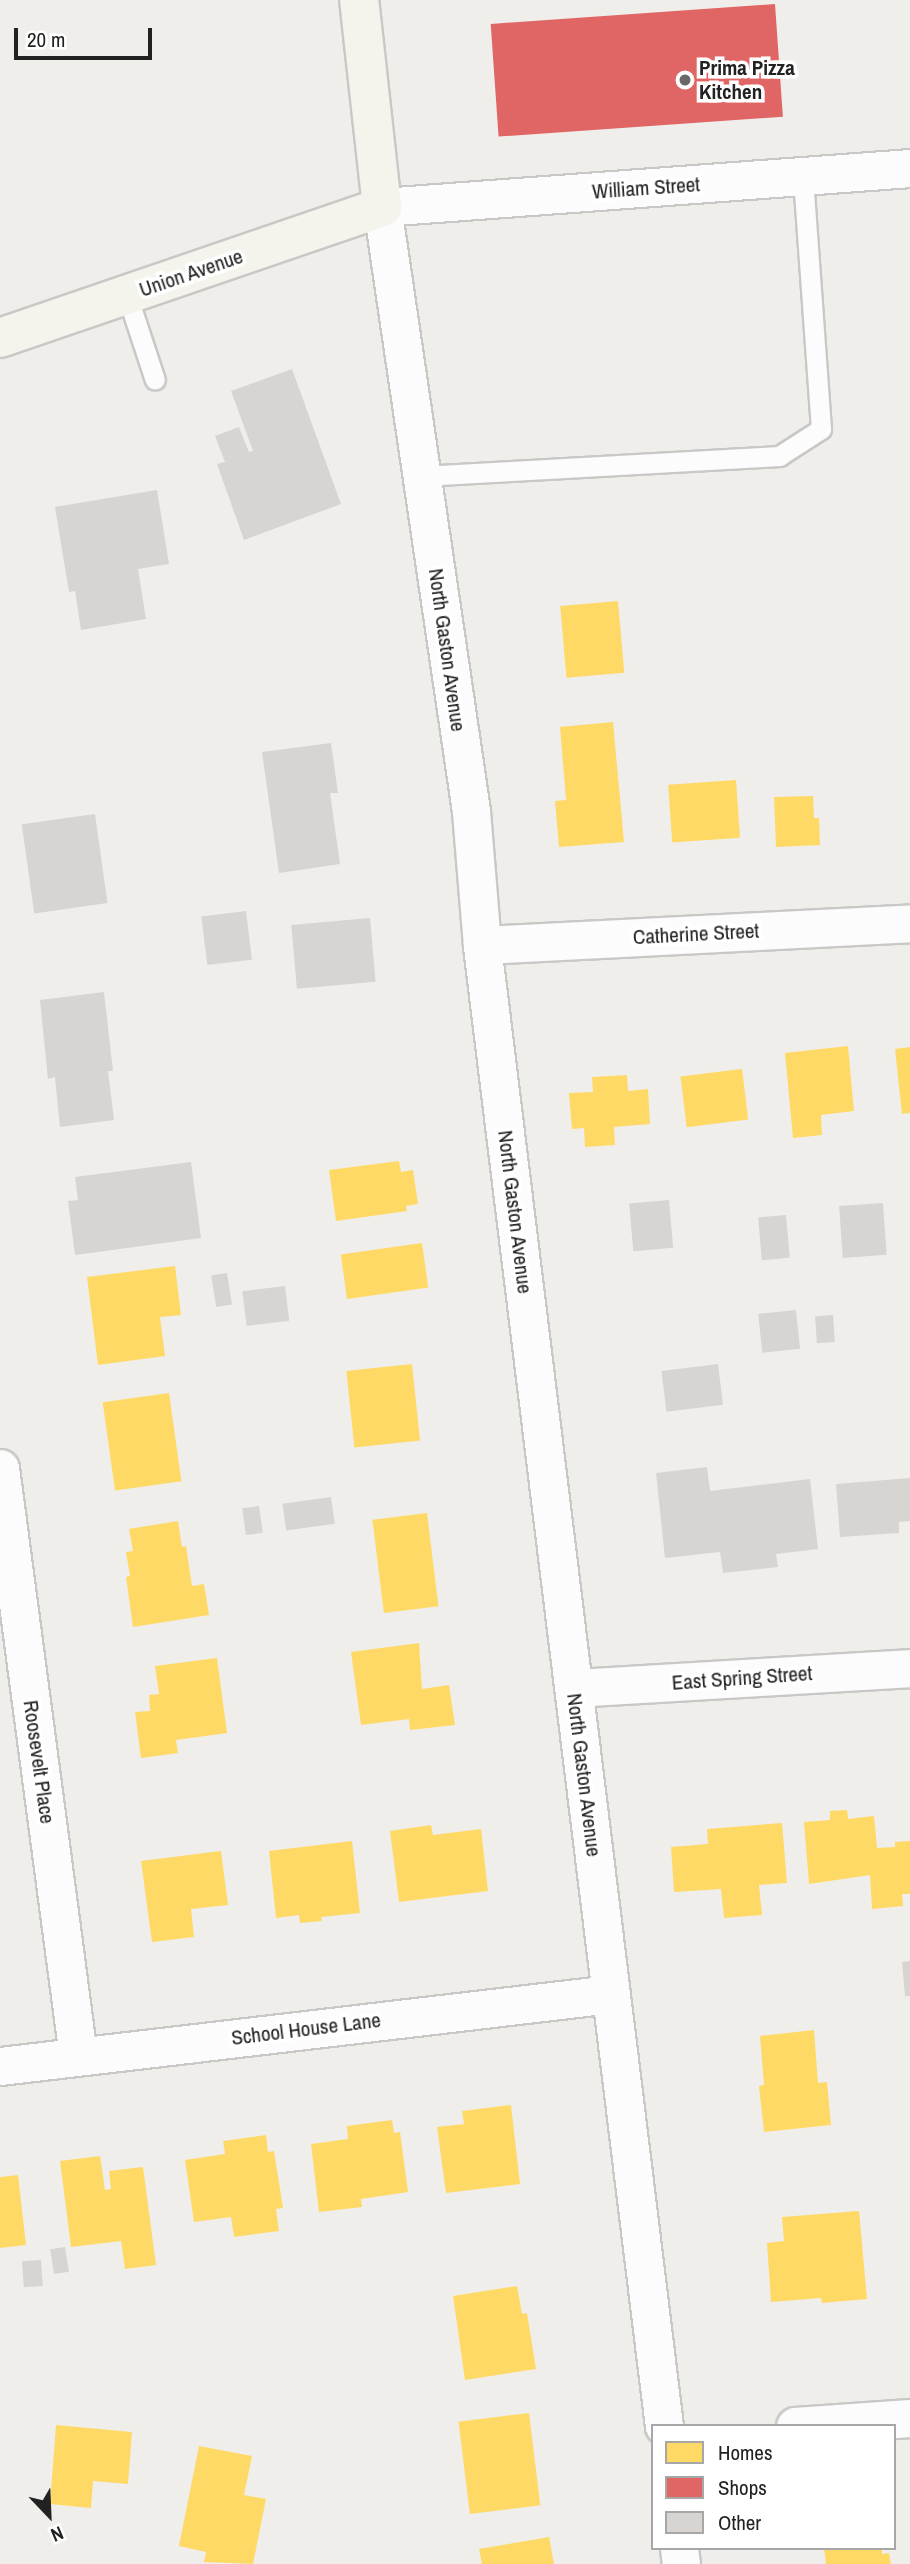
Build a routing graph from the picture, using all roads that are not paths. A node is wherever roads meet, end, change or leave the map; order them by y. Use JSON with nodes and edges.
{"nodes":[{"id":1,"x":359,"y":0,"type":"edge"},
{"id":2,"x":910,"y":168,"type":"edge"},
{"id":3,"x":803,"y":176,"type":"junction"},
{"id":4,"x":382,"y":207,"type":"junction"},
{"id":5,"x":127,"y":295,"type":"junction"},
{"id":6,"x":0,"y":338,"type":"edge"},
{"id":7,"x":155,"y":380,"type":"dead end"},
{"id":8,"x":422,"y":476,"type":"junction"},
{"id":9,"x":910,"y":923,"type":"edge"},
{"id":10,"x":482,"y":945,"type":"junction"},
{"id":11,"x":0,"y":1468,"type":"edge"},
{"id":12,"x":910,"y":1668,"type":"edge"},
{"id":13,"x":573,"y":1688,"type":"junction"},
{"id":14,"x":611,"y":1994,"type":"junction"},
{"id":15,"x":78,"y":2056,"type":"junction"},
{"id":16,"x":0,"y":2066,"type":"edge"},
{"id":17,"x":910,"y":2418,"type":"edge"},
{"id":18,"x":664,"y":2424,"type":"edge"},
{"id":19,"x":823,"y":2424,"type":"edge"}],
"edges":[{"from":1,"to":4,"type":"street","name":"North Gaston Avenue"},
{"from":2,"to":3,"type":"street","name":"William Street"},
{"from":3,"to":4,"type":"street","name":"William Street"},
{"from":3,"to":8,"type":"lane"},
{"from":4,"to":5,"type":"street","name":"Union Avenue"},
{"from":4,"to":8,"type":"street","name":"North Gaston Avenue"},
{"from":5,"to":6,"type":"street","name":"Union Avenue"},
{"from":5,"to":7,"type":"lane"},
{"from":8,"to":10,"type":"street","name":"North Gaston Avenue"},
{"from":9,"to":10,"type":"street","name":"Catherine Street"},
{"from":10,"to":13,"type":"street","name":"North Gaston Avenue"},
{"from":11,"to":15,"type":"street","name":"Roosevelt Place"},
{"from":12,"to":13,"type":"street","name":"East Spring Street"},
{"from":13,"to":14,"type":"street","name":"North Gaston Avenue"},
{"from":14,"to":15,"type":"street","name":"School House Lane"},
{"from":14,"to":18,"type":"street","name":"North Gaston Avenue"},
{"from":15,"to":16,"type":"street","name":"School House Lane"},
{"from":17,"to":19,"type":"street"}]}
